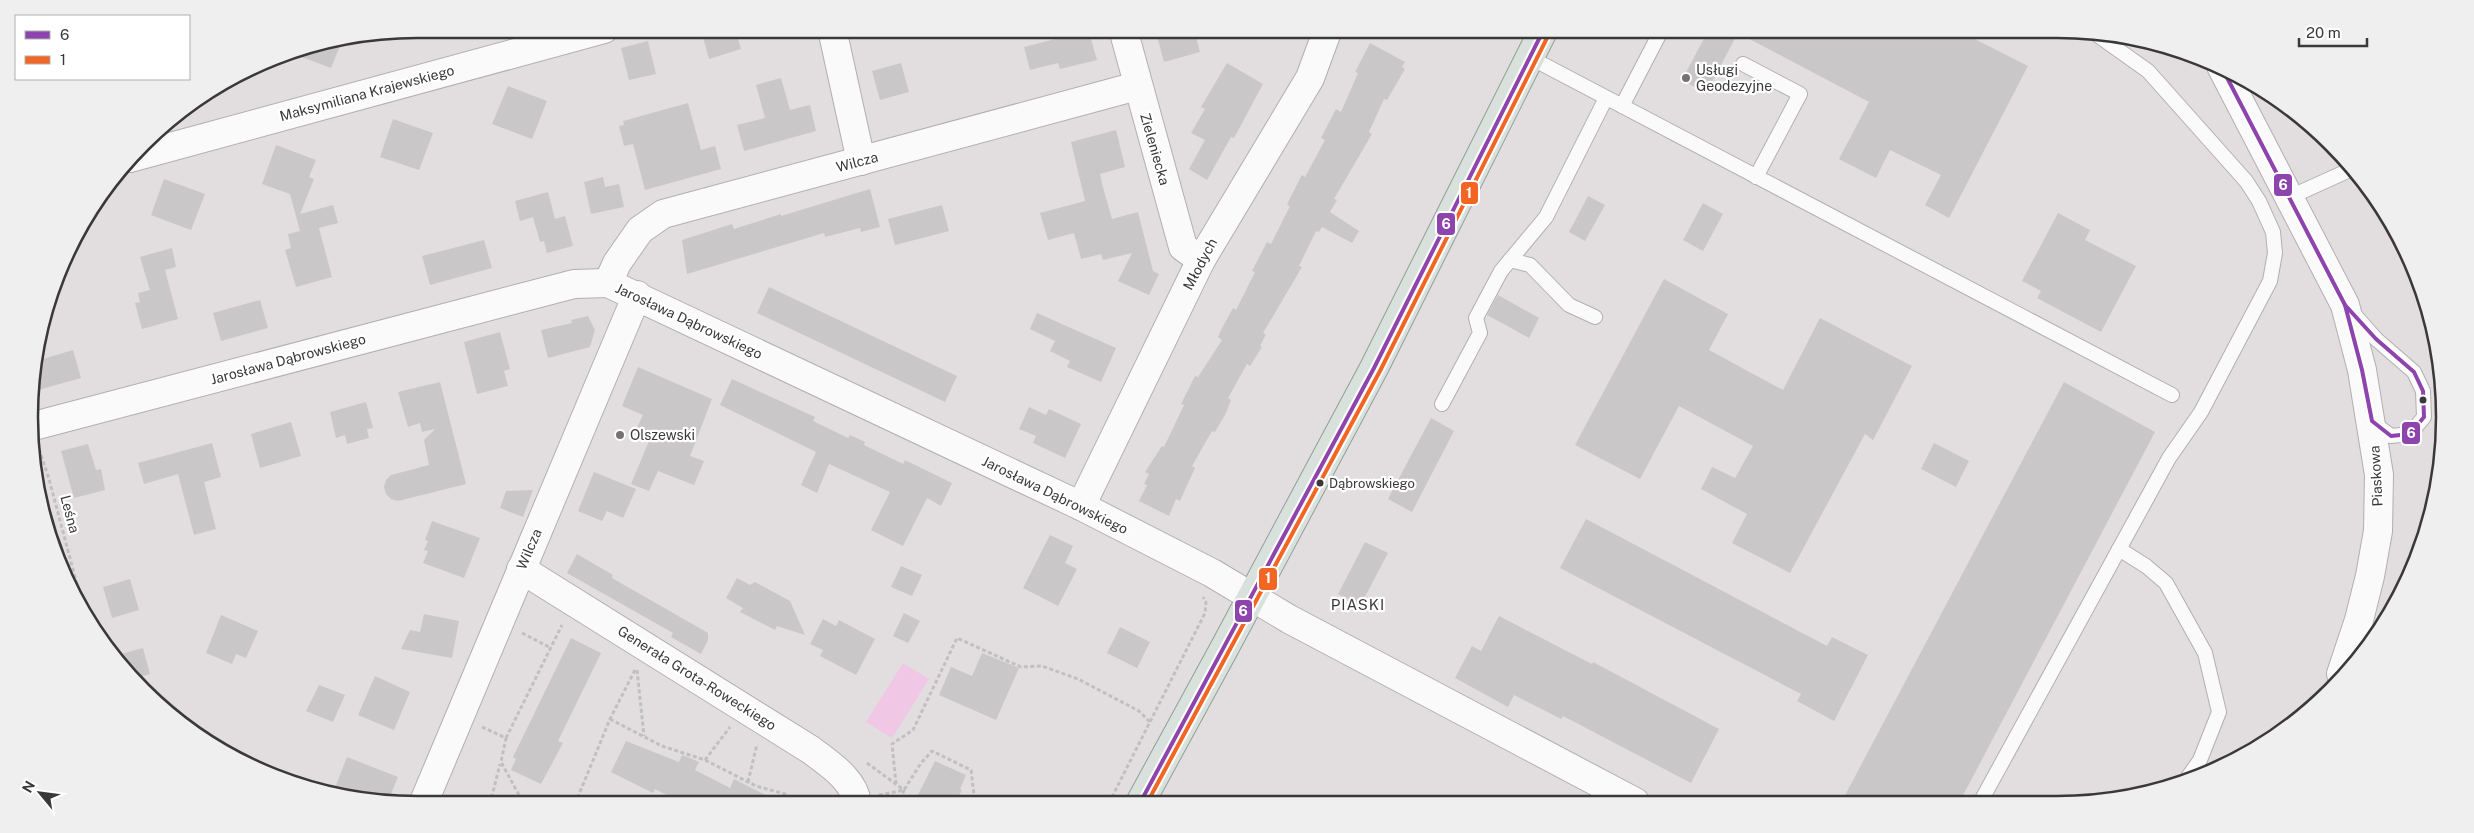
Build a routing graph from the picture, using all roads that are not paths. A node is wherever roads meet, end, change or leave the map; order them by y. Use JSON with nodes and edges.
{"nodes":[{"id":1,"x":571,"y":38,"type":"edge"},
{"id":2,"x":834,"y":38,"type":"edge"},
{"id":3,"x":1125,"y":38,"type":"edge"},
{"id":4,"x":1325,"y":38,"type":"edge"},
{"id":5,"x":1539,"y":38,"type":"edge"},
{"id":6,"x":1657,"y":38,"type":"edge"},
{"id":7,"x":2105,"y":41,"type":"edge"},
{"id":8,"x":1529,"y":57,"type":"junction"},
{"id":9,"x":1743,"y":64,"type":"dead end"},
{"id":10,"x":2227,"y":78,"type":"edge"},
{"id":11,"x":1137,"y":86,"type":"junction"},
{"id":12,"x":1606,"y":98,"type":"junction"},
{"id":13,"x":1622,"y":106,"type":"junction"},
{"id":14,"x":144,"y":154,"type":"edge"},
{"id":15,"x":861,"y":161,"type":"junction"},
{"id":16,"x":2346,"y":172,"type":"edge"},
{"id":17,"x":1756,"y":177,"type":"junction"},
{"id":18,"x":2290,"y":198,"type":"junction"},
{"id":19,"x":1200,"y":260,"type":"junction"},
{"id":20,"x":1510,"y":260,"type":"junction"},
{"id":21,"x":608,"y":283,"type":"junction"},
{"id":22,"x":637,"y":295,"type":"junction"},
{"id":23,"x":2346,"y":304,"type":"junction"},
{"id":24,"x":1595,"y":317,"type":"dead end"},
{"id":25,"x":2172,"y":395,"type":"dead end"},
{"id":26,"x":1442,"y":404,"type":"dead end"},
{"id":27,"x":2372,"y":421,"type":"junction"},
{"id":28,"x":38,"y":425,"type":"edge"},
{"id":29,"x":1081,"y":506,"type":"junction"},
{"id":30,"x":2119,"y":550,"type":"junction"},
{"id":31,"x":521,"y":568,"type":"junction"},
{"id":32,"x":1252,"y":596,"type":"junction"},
{"id":33,"x":2345,"y":663,"type":"edge"},
{"id":34,"x":2193,"y":770,"type":"edge"},
{"id":35,"x":426,"y":796,"type":"edge"},
{"id":36,"x":854,"y":796,"type":"edge"},
{"id":37,"x":1144,"y":796,"type":"edge"},
{"id":38,"x":1624,"y":796,"type":"edge"},
{"id":39,"x":1983,"y":796,"type":"edge"}],
"edges":[{"from":1,"to":14,"type":"street","name":"Maksymiliana Krajewskiego"},
{"from":2,"to":15,"type":"street"},
{"from":3,"to":11,"type":"street","name":"Zieleniecka"},
{"from":4,"to":19,"type":"street","name":"Młodych"},
{"from":5,"to":8,"type":"main road"},
{"from":6,"to":13,"type":"lane"},
{"from":7,"to":30,"type":"lane"},
{"from":8,"to":12,"type":"lane"},
{"from":8,"to":32,"type":"main road"},
{"from":9,"to":17,"type":"lane"},
{"from":10,"to":18,"type":"street","name":"Piaskowa"},
{"from":11,"to":15,"type":"street","name":"Wilcza"},
{"from":11,"to":19,"type":"street","name":"Zieleniecka"},
{"from":12,"to":13,"type":"lane"},
{"from":12,"to":20,"type":"lane"},
{"from":13,"to":17,"type":"lane"},
{"from":15,"to":21,"type":"street","name":"Wilcza"},
{"from":16,"to":18,"type":"lane"},
{"from":17,"to":25,"type":"lane"},
{"from":18,"to":23,"type":"street","name":"Piaskowa"},
{"from":19,"to":29,"type":"street","name":"Młodych"},
{"from":20,"to":24,"type":"lane"},
{"from":20,"to":26,"type":"lane"},
{"from":21,"to":22,"type":"street","name":"Jarosława Dąbrowskiego"},
{"from":21,"to":28,"type":"street","name":"Jarosława Dąbrowskiego"},
{"from":22,"to":29,"type":"street","name":"Jarosława Dąbrowskiego"},
{"from":22,"to":31,"type":"street","name":"Wilcza"},
{"from":23,"to":27,"type":"street","name":"Piaskowa"},
{"from":23,"to":27,"type":"lane"},
{"from":27,"to":33,"type":"street","name":"Piaskowa"},
{"from":29,"to":32,"type":"street","name":"Jarosława Dąbrowskiego"},
{"from":30,"to":34,"type":"lane"},
{"from":30,"to":39,"type":"lane"},
{"from":31,"to":35,"type":"street","name":"Wilcza"},
{"from":31,"to":36,"type":"street","name":"Generała Grota-Roweckiego"},
{"from":32,"to":37,"type":"main road"},
{"from":32,"to":38,"type":"street","name":"Jarosława Dąbrowskiego"}]}
